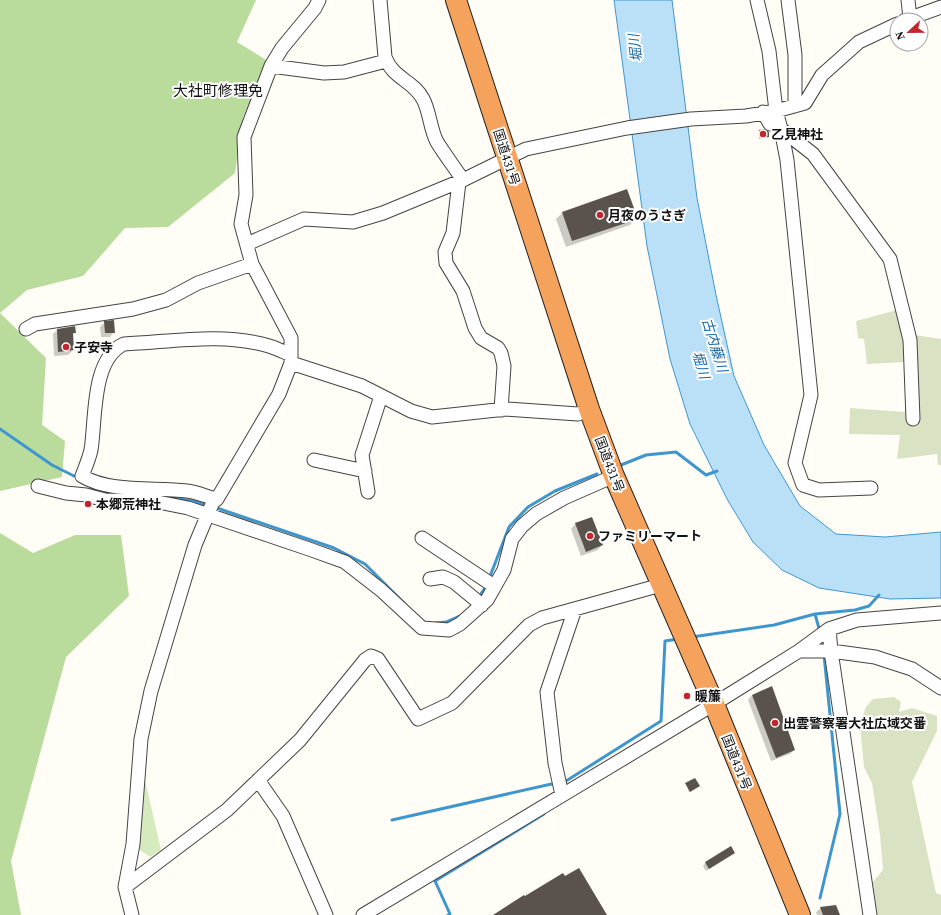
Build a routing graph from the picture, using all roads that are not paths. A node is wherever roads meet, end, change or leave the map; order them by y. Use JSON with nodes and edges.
{"nodes":[{"id":1,"x":319,"y":0,"type":"edge"},
{"id":2,"x":380,"y":0,"type":"edge"},
{"id":3,"x":456,"y":0,"type":"edge"},
{"id":4,"x":757,"y":0,"type":"edge"},
{"id":5,"x":788,"y":0,"type":"edge"},
{"id":6,"x":908,"y":0,"type":"edge"},
{"id":7,"x":941,"y":7,"type":"edge"},
{"id":8,"x":907,"y":12,"type":"edge"},
{"id":9,"x":927,"y":12,"type":"edge"},
{"id":10,"x":889,"y":28,"type":"edge"},
{"id":11,"x":386,"y":61,"type":"junction"},
{"id":12,"x":270,"y":66,"type":"junction"},
{"id":13,"x":795,"y":106,"type":"junction"},
{"id":14,"x":770,"y":111,"type":"junction"},
{"id":15,"x":775,"y":126,"type":"junction"},
{"id":16,"x":508,"y":157,"type":"junction"},
{"id":17,"x":461,"y":181,"type":"junction"},
{"id":18,"x":247,"y":244,"type":"junction"},
{"id":19,"x":252,"y":264,"type":"junction"},
{"id":20,"x":26,"y":329,"type":"dead end"},
{"id":21,"x":291,"y":359,"type":"junction"},
{"id":22,"x":380,"y":396,"type":"junction"},
{"id":23,"x":589,"y":409,"type":"junction"},
{"id":24,"x":501,"y":410,"type":"junction"},
{"id":25,"x":913,"y":419,"type":"dead end"},
{"id":26,"x":314,"y":460,"type":"dead end"},
{"id":27,"x":365,"y":471,"type":"junction"},
{"id":28,"x":614,"y":476,"type":"junction"},
{"id":29,"x":38,"y":486,"type":"dead end"},
{"id":30,"x":871,"y":488,"type":"dead end"},
{"id":31,"x":368,"y":492,"type":"dead end"},
{"id":32,"x":212,"y":507,"type":"junction"},
{"id":33,"x":422,"y":538,"type":"dead end"},
{"id":34,"x":430,"y":579,"type":"dead end"},
{"id":35,"x":661,"y":585,"type":"junction"},
{"id":36,"x":494,"y":586,"type":"junction"},
{"id":37,"x":482,"y":605,"type":"junction"},
{"id":38,"x":575,"y":609,"type":"junction"},
{"id":39,"x":941,"y":613,"type":"edge"},
{"id":40,"x":822,"y":643,"type":"junction"},
{"id":41,"x":941,"y":688,"type":"edge"},
{"id":42,"x":714,"y":704,"type":"junction"},
{"id":43,"x":258,"y":780,"type":"junction"},
{"id":44,"x":562,"y":795,"type":"junction"},
{"id":45,"x":125,"y":887,"type":"junction"},
{"id":46,"x":132,"y":915,"type":"edge"},
{"id":47,"x":326,"y":915,"type":"edge"},
{"id":48,"x":363,"y":915,"type":"edge"},
{"id":49,"x":800,"y":915,"type":"edge"},
{"id":50,"x":870,"y":915,"type":"edge"}],
"edges":[{"from":1,"to":12,"type":"street"},
{"from":2,"to":11,"type":"street"},
{"from":3,"to":16,"type":"highway","name":"国道431号"},
{"from":4,"to":14,"type":"street"},
{"from":5,"to":13,"type":"street"},
{"from":6,"to":8,"type":"street"},
{"from":7,"to":9,"type":"street"},
{"from":10,"to":13,"type":"street"},
{"from":11,"to":12,"type":"street"},
{"from":11,"to":17,"type":"street"},
{"from":12,"to":18,"type":"street"},
{"from":13,"to":14,"type":"street"},
{"from":14,"to":15,"type":"street"},
{"from":14,"to":16,"type":"street"},
{"from":15,"to":25,"type":"street"},
{"from":15,"to":30,"type":"street"},
{"from":16,"to":17,"type":"street"},
{"from":16,"to":23,"type":"highway","name":"国道431号"},
{"from":17,"to":18,"type":"street"},
{"from":17,"to":24,"type":"street"},
{"from":18,"to":19,"type":"street"},
{"from":19,"to":20,"type":"street"},
{"from":19,"to":21,"type":"street"},
{"from":21,"to":22,"type":"street"},
{"from":21,"to":32,"type":"street"},
{"from":21,"to":32,"type":"street"},
{"from":22,"to":24,"type":"street"},
{"from":22,"to":27,"type":"street"},
{"from":23,"to":24,"type":"street"},
{"from":23,"to":28,"type":"highway","name":"国道431号"},
{"from":26,"to":27,"type":"street"},
{"from":27,"to":31,"type":"street"},
{"from":28,"to":35,"type":"highway","name":"国道431号"},
{"from":28,"to":36,"type":"street"},
{"from":29,"to":32,"type":"street"},
{"from":32,"to":37,"type":"street"},
{"from":32,"to":45,"type":"street"},
{"from":33,"to":36,"type":"street"},
{"from":34,"to":37,"type":"street"},
{"from":35,"to":38,"type":"street"},
{"from":35,"to":42,"type":"highway","name":"国道431号"},
{"from":36,"to":37,"type":"street"},
{"from":38,"to":43,"type":"street"},
{"from":38,"to":44,"type":"street"},
{"from":39,"to":40,"type":"street"},
{"from":40,"to":41,"type":"street"},
{"from":40,"to":42,"type":"street"},
{"from":40,"to":50,"type":"street"},
{"from":42,"to":44,"type":"street"},
{"from":42,"to":49,"type":"highway","name":"国道431号"},
{"from":43,"to":45,"type":"street"},
{"from":43,"to":47,"type":"street"},
{"from":44,"to":48,"type":"street"},
{"from":45,"to":46,"type":"street"}]}
